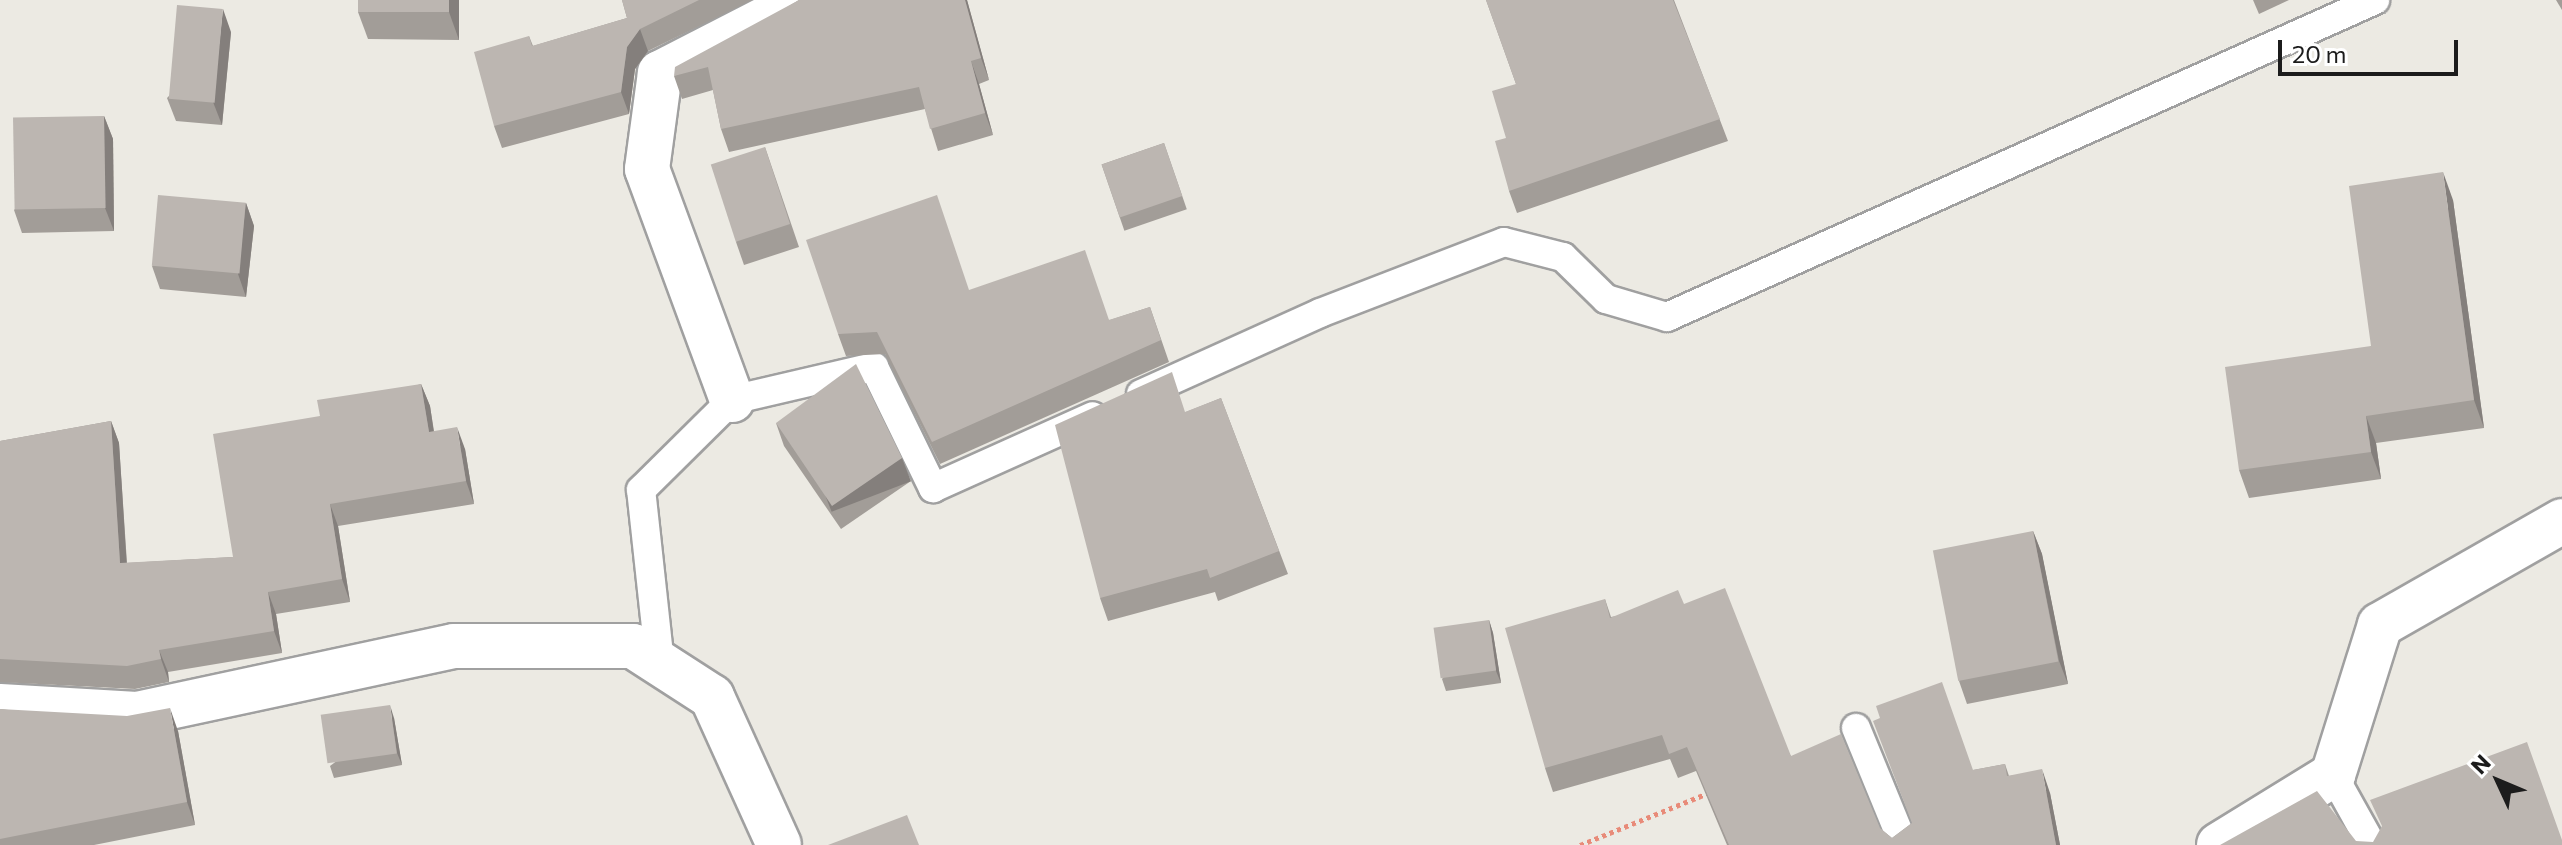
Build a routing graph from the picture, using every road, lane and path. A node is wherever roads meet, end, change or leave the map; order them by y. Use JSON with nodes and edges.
{"nodes":[{"id":1,"x":802,"y":0,"type":"edge"},
{"id":2,"x":2375,"y":0,"type":"edge"},
{"id":3,"x":732,"y":400,"type":"junction"},
{"id":4,"x":2562,"y":521,"type":"edge"},
{"id":5,"x":660,"y":664,"type":"junction"},
{"id":6,"x":0,"y":706,"type":"edge"},
{"id":7,"x":1856,"y":728,"type":"dead end"},
{"id":8,"x":2333,"y":775,"type":"junction"},
{"id":9,"x":1715,"y":790,"type":"edge"},
{"id":10,"x":779,"y":845,"type":"edge"},
{"id":11,"x":1580,"y":845,"type":"edge"},
{"id":12,"x":1904,"y":845,"type":"edge"},
{"id":13,"x":2219,"y":845,"type":"edge"},
{"id":14,"x":2372,"y":845,"type":"edge"}],
"edges":[{"from":1,"to":3,"type":"street"},
{"from":2,"to":3,"type":"lane"},
{"from":3,"to":5,"type":"lane"},
{"from":4,"to":8,"type":"street"},
{"from":5,"to":6,"type":"street"},
{"from":5,"to":10,"type":"street"},
{"from":7,"to":12,"type":"lane"},
{"from":8,"to":13,"type":"street"},
{"from":8,"to":14,"type":"lane"},
{"from":9,"to":11,"type":"path"}]}
